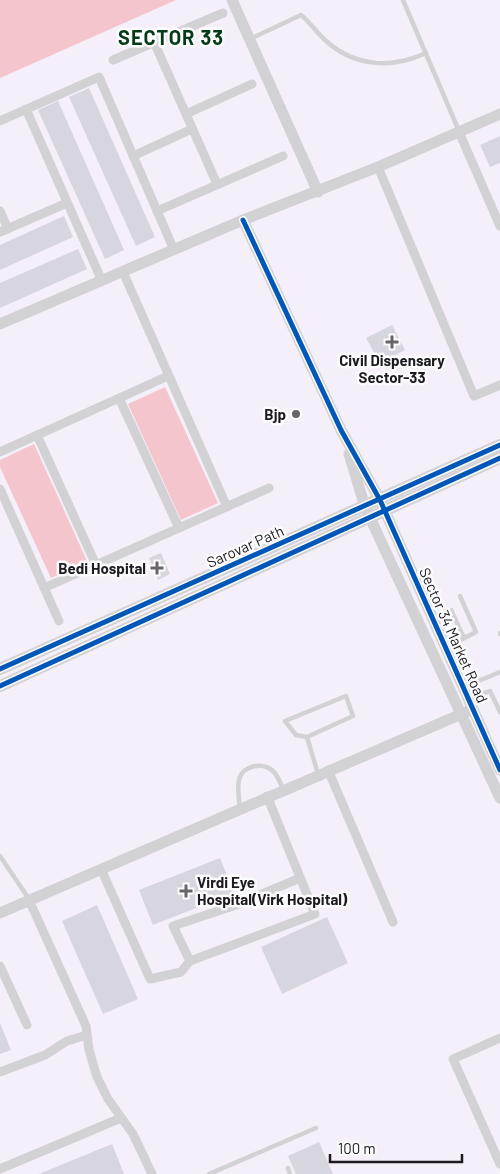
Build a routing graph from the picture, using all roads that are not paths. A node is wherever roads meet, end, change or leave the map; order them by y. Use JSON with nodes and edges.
{"nodes":[{"id":1,"x":232,"y":0,"type":"edge"},
{"id":2,"x":403,"y":0,"type":"edge"},
{"id":3,"x":222,"y":13,"type":"dead end"},
{"id":4,"x":249,"y":39,"type":"junction"},
{"id":5,"x":154,"y":42,"type":"junction"},
{"id":6,"x":426,"y":54,"type":"junction"},
{"id":7,"x":113,"y":60,"type":"dead end"},
{"id":8,"x":252,"y":84,"type":"dead end"},
{"id":9,"x":26,"y":109,"type":"junction"},
{"id":10,"x":186,"y":114,"type":"junction"},
{"id":11,"x":500,"y":114,"type":"edge"},
{"id":12,"x":0,"y":121,"type":"edge"},
{"id":13,"x":192,"y":129,"type":"junction"},
{"id":14,"x":459,"y":132,"type":"junction"},
{"id":15,"x":133,"y":156,"type":"junction"},
{"id":16,"x":282,"y":156,"type":"dead end"},
{"id":17,"x":378,"y":167,"type":"junction"},
{"id":18,"x":217,"y":184,"type":"junction"},
{"id":19,"x":318,"y":192,"type":"junction"},
{"id":20,"x":67,"y":202,"type":"junction"},
{"id":21,"x":0,"y":211,"type":"edge"},
{"id":22,"x":157,"y":211,"type":"junction"},
{"id":23,"x":243,"y":220,"type":"junction"},
{"id":24,"x":500,"y":226,"type":"edge"},
{"id":25,"x":4,"y":230,"type":"edge"},
{"id":26,"x":174,"y":250,"type":"junction"},
{"id":27,"x":123,"y":272,"type":"junction"},
{"id":28,"x":102,"y":280,"type":"junction"},
{"id":29,"x":0,"y":324,"type":"edge"},
{"id":30,"x":168,"y":376,"type":"junction"},
{"id":31,"x":500,"y":385,"type":"edge"},
{"id":32,"x":119,"y":398,"type":"junction"},
{"id":33,"x":342,"y":430,"type":"junction"},
{"id":34,"x":37,"y":435,"type":"junction"},
{"id":35,"x":500,"y":445,"type":"edge"},
{"id":36,"x":0,"y":452,"type":"edge"},
{"id":37,"x":500,"y":458,"type":"edge"},
{"id":38,"x":269,"y":488,"type":"dead end"},
{"id":39,"x":0,"y":489,"type":"edge"},
{"id":40,"x":382,"y":505,"type":"junction"},
{"id":41,"x":227,"y":507,"type":"junction"},
{"id":42,"x":367,"y":512,"type":"junction"},
{"id":43,"x":179,"y":528,"type":"junction"},
{"id":44,"x":96,"y":565,"type":"junction"},
{"id":45,"x":44,"y":588,"type":"junction"},
{"id":46,"x":460,"y":596,"type":"dead end"},
{"id":47,"x":451,"y":610,"type":"dead end"},
{"id":48,"x":59,"y":621,"type":"dead end"},
{"id":49,"x":464,"y":638,"type":"junction"},
{"id":50,"x":446,"y":648,"type":"junction"},
{"id":51,"x":0,"y":669,"type":"edge"},
{"id":52,"x":500,"y":672,"type":"edge"},
{"id":53,"x":0,"y":686,"type":"edge"},
{"id":54,"x":464,"y":688,"type":"junction"},
{"id":55,"x":471,"y":704,"type":"junction"},
{"id":56,"x":500,"y":712,"type":"edge"},
{"id":57,"x":462,"y":714,"type":"junction"},
{"id":58,"x":307,"y":737,"type":"junction"},
{"id":59,"x":500,"y":770,"type":"edge"},
{"id":60,"x":323,"y":772,"type":"junction"},
{"id":61,"x":283,"y":789,"type":"junction"},
{"id":62,"x":267,"y":796,"type":"junction"},
{"id":63,"x":500,"y":798,"type":"edge"},
{"id":64,"x":240,"y":808,"type":"junction"},
{"id":65,"x":0,"y":856,"type":"edge"},
{"id":66,"x":101,"y":869,"type":"junction"},
{"id":67,"x":300,"y":878,"type":"junction"},
{"id":68,"x":30,"y":900,"type":"junction"},
{"id":69,"x":0,"y":913,"type":"edge"},
{"id":70,"x":393,"y":922,"type":"dead end"},
{"id":71,"x":190,"y":961,"type":"junction"},
{"id":72,"x":0,"y":966,"type":"edge"},
{"id":73,"x":26,"y":1025,"type":"dead end"},
{"id":74,"x":87,"y":1035,"type":"junction"},
{"id":75,"x":500,"y":1038,"type":"edge"},
{"id":76,"x":0,"y":1072,"type":"edge"},
{"id":77,"x":121,"y":1118,"type":"junction"},
{"id":78,"x":316,"y":1128,"type":"dead end"},
{"id":79,"x":500,"y":1164,"type":"edge"},
{"id":80,"x":288,"y":1168,"type":"dead end"},
{"id":81,"x":0,"y":1169,"type":"edge"},
{"id":82,"x":152,"y":1174,"type":"edge"},
{"id":83,"x":209,"y":1174,"type":"edge"},
{"id":84,"x":290,"y":1174,"type":"edge"}],
"edges":[{"from":1,"to":4,"type":"street"},
{"from":2,"to":6,"type":"lane"},
{"from":3,"to":5,"type":"street"},
{"from":4,"to":6,"type":"lane"},
{"from":4,"to":19,"type":"street"},
{"from":5,"to":7,"type":"street"},
{"from":5,"to":10,"type":"street"},
{"from":6,"to":14,"type":"lane"},
{"from":8,"to":10,"type":"street"},
{"from":9,"to":12,"type":"street"},
{"from":9,"to":15,"type":"street"},
{"from":9,"to":20,"type":"street"},
{"from":10,"to":13,"type":"street"},
{"from":11,"to":14,"type":"street"},
{"from":13,"to":15,"type":"street"},
{"from":13,"to":18,"type":"street"},
{"from":14,"to":17,"type":"street"},
{"from":14,"to":24,"type":"street"},
{"from":15,"to":22,"type":"street"},
{"from":16,"to":18,"type":"street"},
{"from":17,"to":19,"type":"street"},
{"from":17,"to":31,"type":"street"},
{"from":18,"to":22,"type":"street"},
{"from":19,"to":23,"type":"street"},
{"from":20,"to":25,"type":"street"},
{"from":20,"to":28,"type":"street"},
{"from":21,"to":25,"type":"street"},
{"from":22,"to":26,"type":"street"},
{"from":23,"to":26,"type":"street"},
{"from":23,"to":33,"type":"street"},
{"from":26,"to":27,"type":"street"},
{"from":27,"to":28,"type":"street"},
{"from":27,"to":30,"type":"street"},
{"from":28,"to":29,"type":"street"},
{"from":30,"to":32,"type":"street"},
{"from":30,"to":41,"type":"street"},
{"from":32,"to":34,"type":"street"},
{"from":32,"to":43,"type":"street"},
{"from":33,"to":40,"type":"street","name":"Sector 34 Market Road"},
{"from":33,"to":42,"type":"street"},
{"from":34,"to":36,"type":"street"},
{"from":34,"to":44,"type":"street"},
{"from":35,"to":40,"type":"main road","name":"Sarovar Path"},
{"from":37,"to":40,"type":"main road","name":"Sarovar Path"},
{"from":38,"to":41,"type":"street"},
{"from":39,"to":45,"type":"street"},
{"from":40,"to":42,"type":"main road","name":"Sarovar Path"},
{"from":40,"to":50,"type":"street","name":"Sector 34 Market Road"},
{"from":41,"to":43,"type":"street"},
{"from":42,"to":51,"type":"main road","name":"Sarovar Path"},
{"from":42,"to":53,"type":"main road","name":"Sarovar Path"},
{"from":42,"to":57,"type":"street"},
{"from":43,"to":44,"type":"street"},
{"from":44,"to":45,"type":"street"},
{"from":45,"to":48,"type":"street"},
{"from":46,"to":49,"type":"lane"},
{"from":47,"to":49,"type":"lane"},
{"from":49,"to":50,"type":"lane"},
{"from":50,"to":54,"type":"street","name":"Sector 34 Market Road"},
{"from":52,"to":54,"type":"lane"},
{"from":54,"to":55,"type":"street","name":"Sector 34 Market Road"},
{"from":55,"to":56,"type":"lane"},
{"from":55,"to":57,"type":"street"},
{"from":55,"to":59,"type":"street","name":"Sector 34 Market Road"},
{"from":57,"to":60,"type":"street"},
{"from":57,"to":63,"type":"street"},
{"from":58,"to":58,"type":"lane"},
{"from":58,"to":60,"type":"lane"},
{"from":60,"to":61,"type":"street"},
{"from":60,"to":70,"type":"street"},
{"from":61,"to":62,"type":"street"},
{"from":61,"to":64,"type":"lane"},
{"from":62,"to":64,"type":"street"},
{"from":62,"to":67,"type":"street"},
{"from":64,"to":66,"type":"street"},
{"from":65,"to":68,"type":"lane"},
{"from":66,"to":68,"type":"street"},
{"from":66,"to":71,"type":"street"},
{"from":67,"to":71,"type":"street"},
{"from":67,"to":71,"type":"street"},
{"from":68,"to":69,"type":"street"},
{"from":68,"to":74,"type":"street"},
{"from":72,"to":73,"type":"street"},
{"from":74,"to":76,"type":"street"},
{"from":74,"to":77,"type":"street"},
{"from":75,"to":79,"type":"street"},
{"from":77,"to":81,"type":"street"},
{"from":77,"to":82,"type":"street"},
{"from":78,"to":83,"type":"lane"},
{"from":80,"to":84,"type":"lane"}]}
